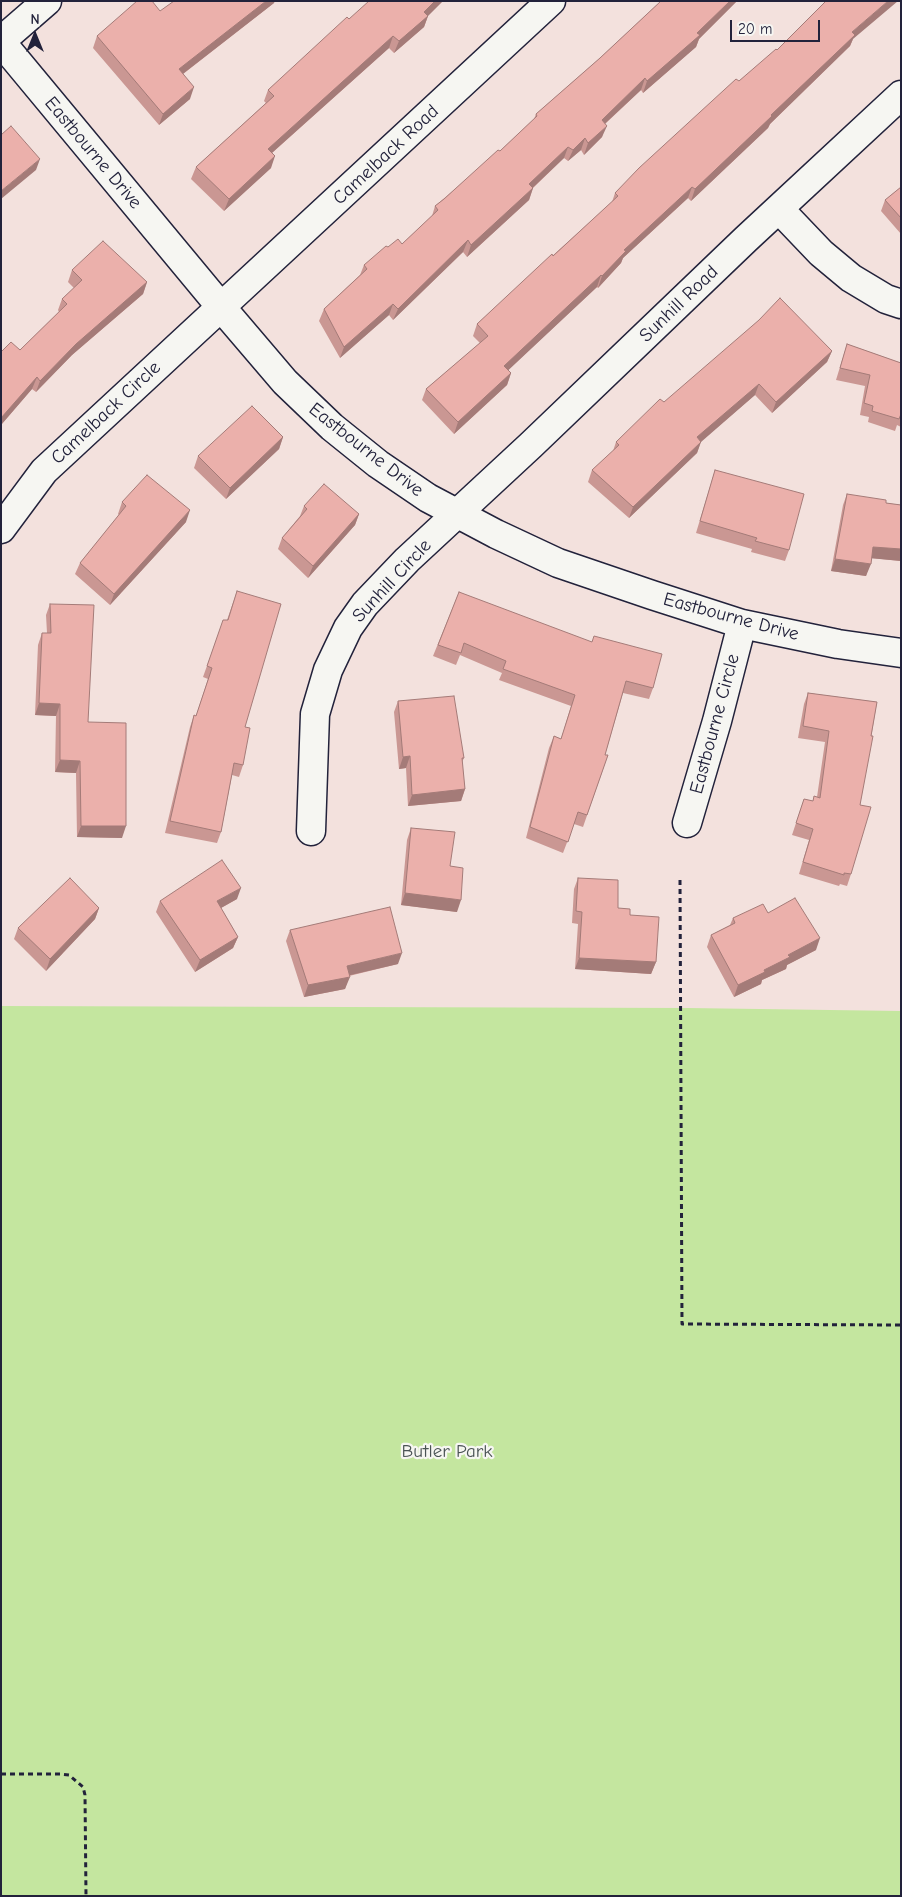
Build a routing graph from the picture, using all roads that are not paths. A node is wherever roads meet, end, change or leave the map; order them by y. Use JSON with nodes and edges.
{"nodes":[{"id":1,"x":47,"y":1,"type":"edge"},
{"id":2,"x":551,"y":1,"type":"edge"},
{"id":3,"x":1,"y":41,"type":"edge"},
{"id":4,"x":901,"y":95,"type":"edge"},
{"id":5,"x":778,"y":209,"type":"junction"},
{"id":6,"x":901,"y":304,"type":"edge"},
{"id":7,"x":221,"y":308,"type":"junction"},
{"id":8,"x":458,"y":514,"type":"junction"},
{"id":9,"x":1,"y":529,"type":"edge"},
{"id":10,"x":742,"y":624,"type":"junction"},
{"id":11,"x":901,"y":653,"type":"edge"},
{"id":12,"x":687,"y":823,"type":"dead end"},
{"id":13,"x":311,"y":832,"type":"dead end"}],
"edges":[{"from":1,"to":3,"type":"street"},
{"from":2,"to":7,"type":"street","name":"Camelback Road"},
{"from":3,"to":7,"type":"street","name":"Eastbourne Drive"},
{"from":4,"to":5,"type":"street","name":"Sunhill Road"},
{"from":5,"to":6,"type":"street"},
{"from":5,"to":8,"type":"street","name":"Sunhill Road"},
{"from":7,"to":8,"type":"street","name":"Eastbourne Drive"},
{"from":7,"to":9,"type":"street","name":"Camelback Circle"},
{"from":8,"to":10,"type":"street","name":"Eastbourne Drive"},
{"from":8,"to":13,"type":"street","name":"Sunhill Circle"},
{"from":10,"to":11,"type":"street","name":"Eastbourne Drive"},
{"from":10,"to":12,"type":"street","name":"Eastbourne Circle"}]}
